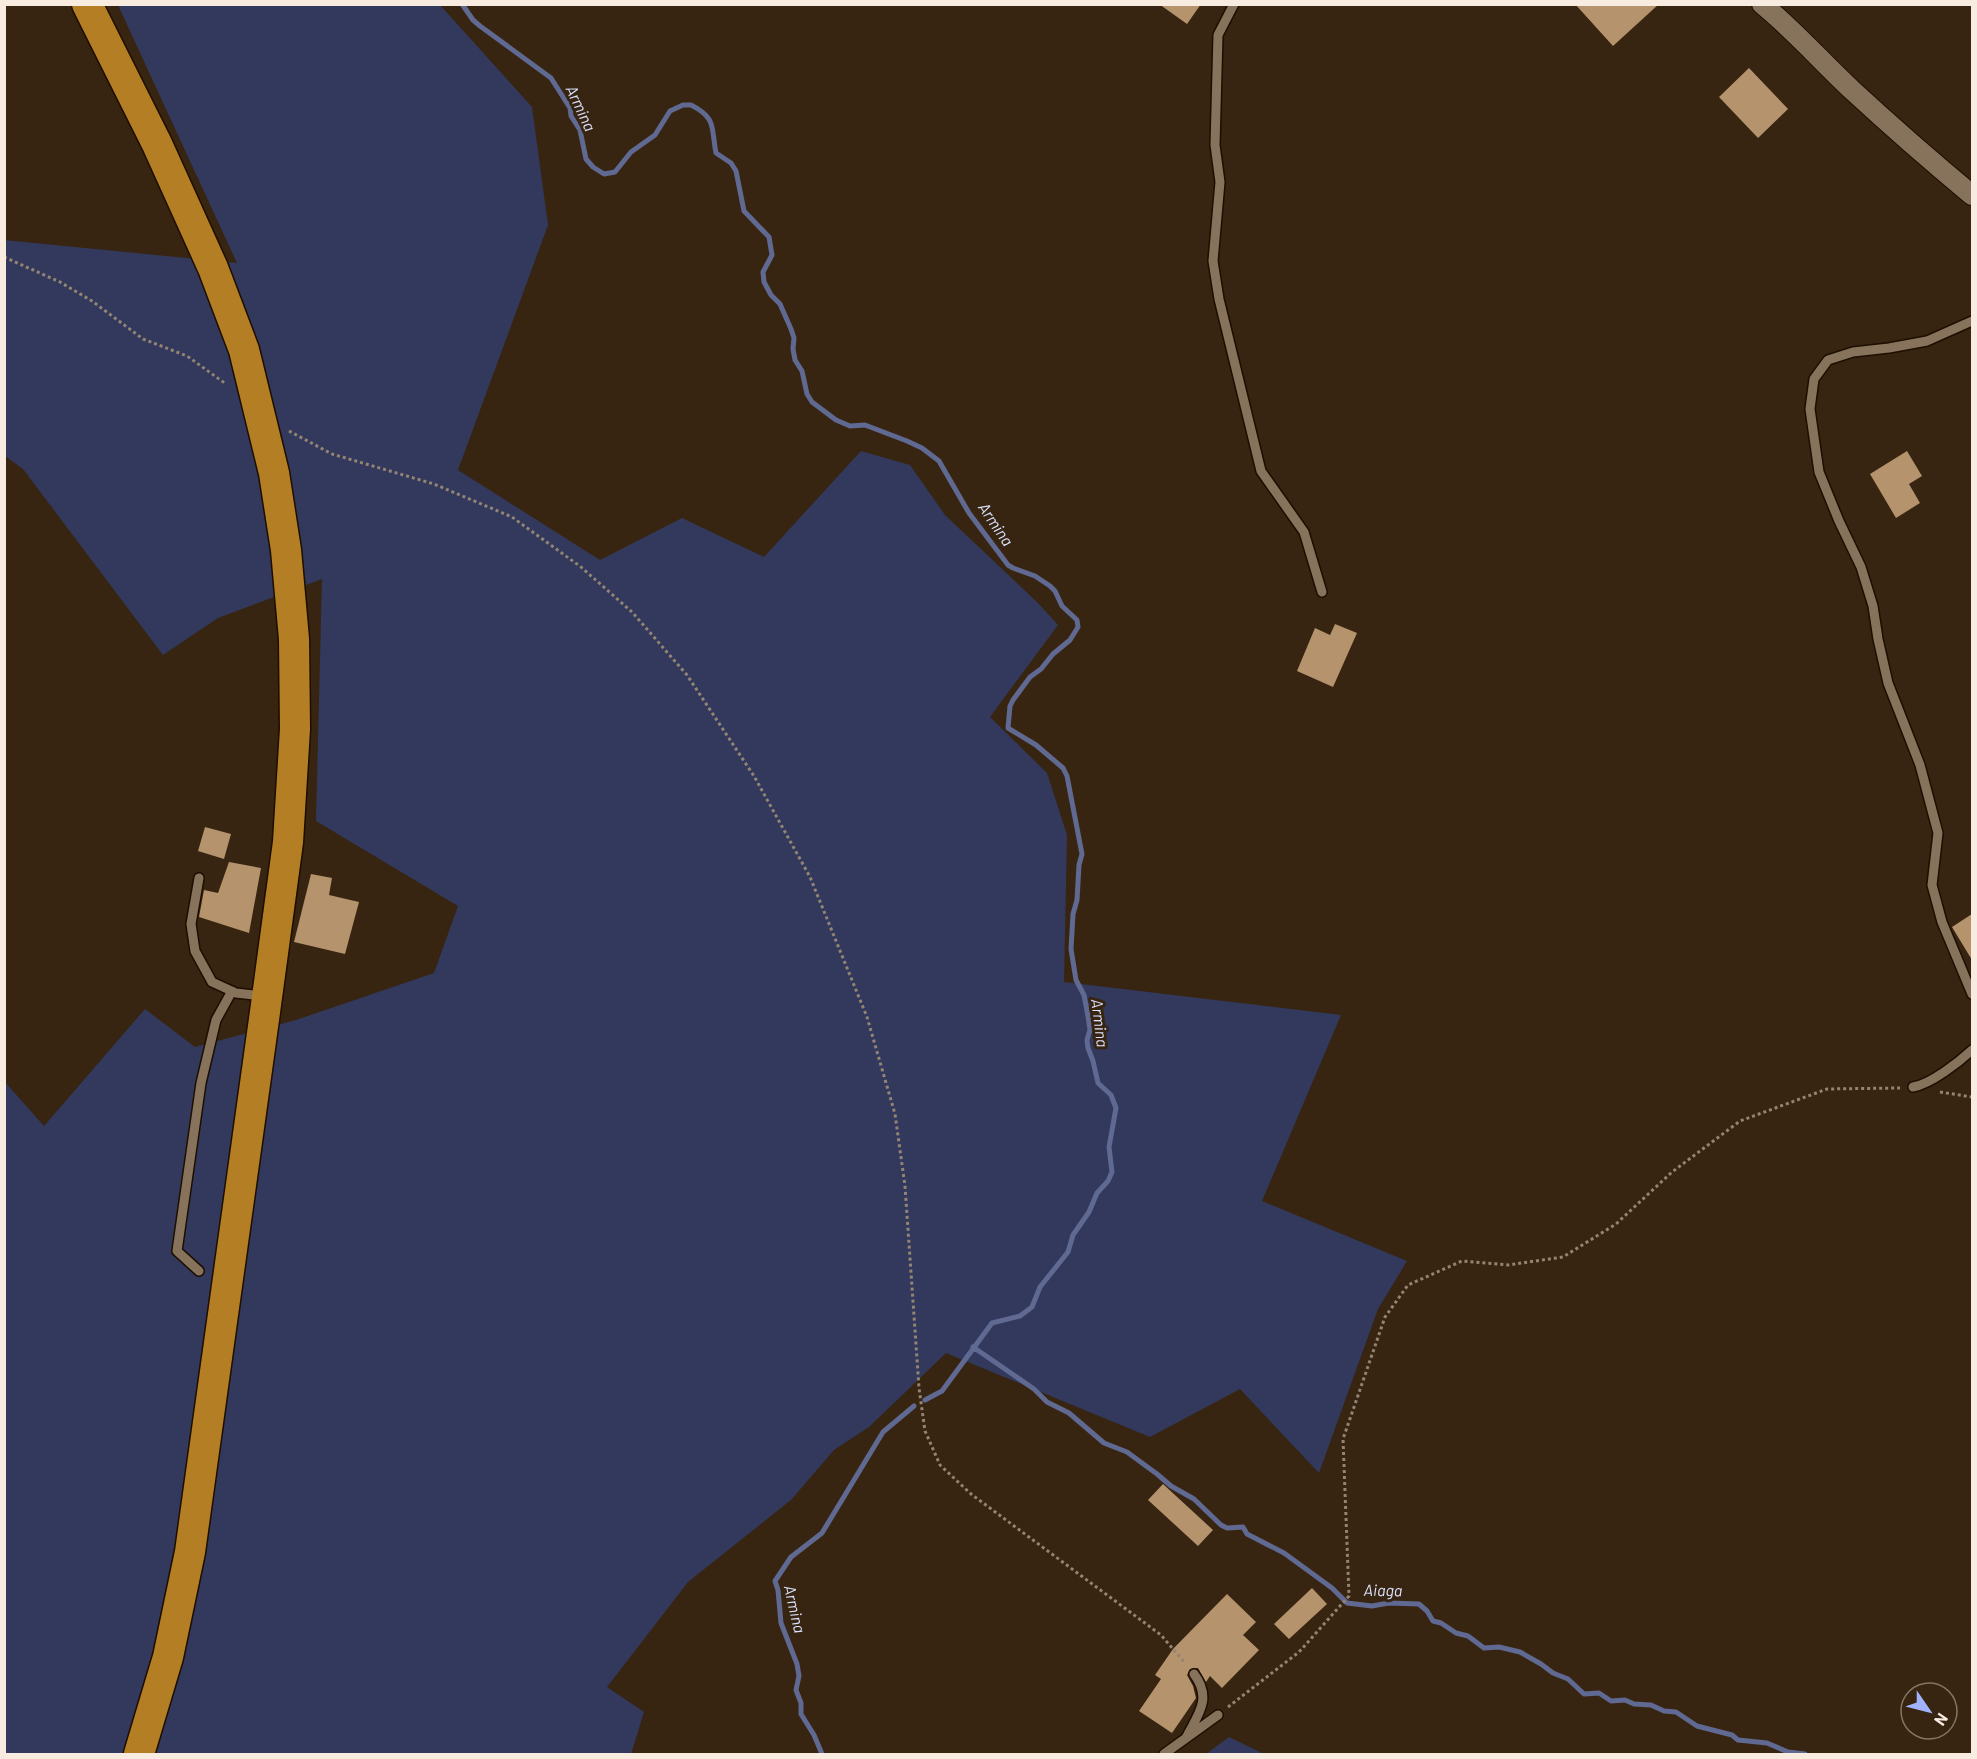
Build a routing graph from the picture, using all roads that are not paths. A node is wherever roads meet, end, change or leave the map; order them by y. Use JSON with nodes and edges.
{"nodes":[{"id":1,"x":87,"y":4,"type":"edge"},
{"id":2,"x":1234,"y":4,"type":"edge"},
{"id":3,"x":1762,"y":4,"type":"edge"},
{"id":4,"x":1972,"y":195,"type":"edge"},
{"id":5,"x":1972,"y":321,"type":"edge"},
{"id":6,"x":1322,"y":592,"type":"dead end"},
{"id":7,"x":199,"y":878,"type":"dead end"},
{"id":8,"x":232,"y":991,"type":"junction"},
{"id":9,"x":1972,"y":994,"type":"edge"},
{"id":10,"x":267,"y":997,"type":"junction"},
{"id":11,"x":1972,"y":1050,"type":"edge"},
{"id":12,"x":1913,"y":1088,"type":"road end"},
{"id":13,"x":199,"y":1271,"type":"dead end"},
{"id":14,"x":1194,"y":1674,"type":"road end"},
{"id":15,"x":1218,"y":1715,"type":"road end"},
{"id":16,"x":1187,"y":1736,"type":"junction"},
{"id":17,"x":139,"y":1755,"type":"edge"},
{"id":18,"x":1164,"y":1755,"type":"edge"}],
"edges":[{"from":1,"to":10,"type":"main road"},
{"from":2,"to":6,"type":"lane"},
{"from":3,"to":4,"type":"street"},
{"from":5,"to":9,"type":"lane"},
{"from":7,"to":8,"type":"lane"},
{"from":8,"to":10,"type":"lane"},
{"from":8,"to":13,"type":"lane"},
{"from":10,"to":17,"type":"main road"},
{"from":11,"to":12,"type":"lane"},
{"from":14,"to":16,"type":"lane"},
{"from":15,"to":16,"type":"lane"},
{"from":16,"to":18,"type":"lane"}]}
